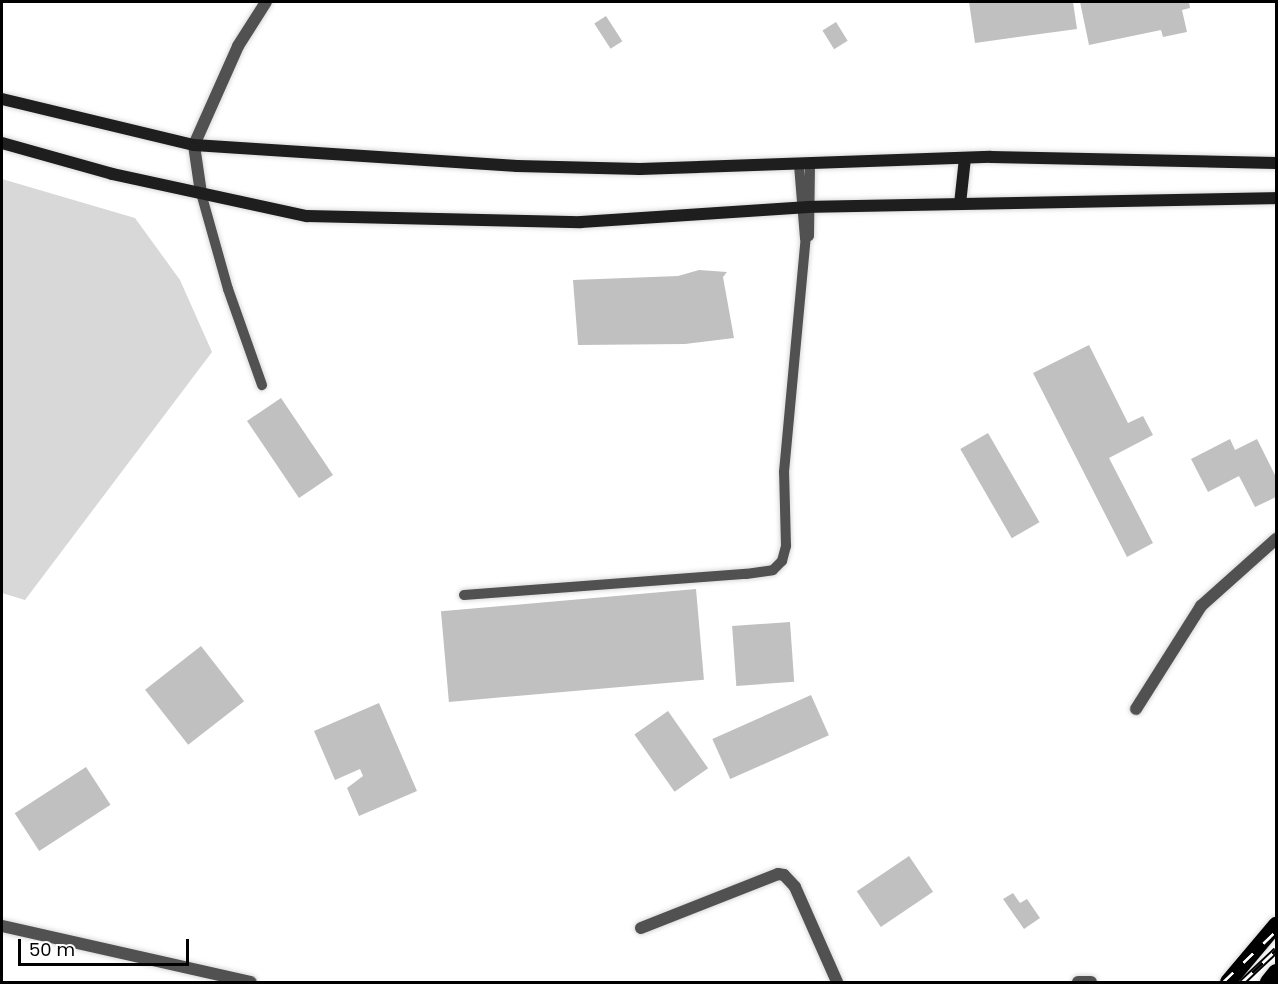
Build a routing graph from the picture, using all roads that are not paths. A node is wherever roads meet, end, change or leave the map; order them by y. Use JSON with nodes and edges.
{"nodes":[{"id":1,"x":266,"y":2,"type":"edge"},
{"id":2,"x":2,"y":99,"type":"edge"},
{"id":3,"x":2,"y":143,"type":"edge"},
{"id":4,"x":194,"y":145,"type":"junction"},
{"id":5,"x":965,"y":158,"type":"junction"},
{"id":6,"x":1276,"y":163,"type":"edge"},
{"id":7,"x":804,"y":165,"type":"junction"},
{"id":8,"x":201,"y":194,"type":"junction"},
{"id":9,"x":1276,"y":198,"type":"edge"},
{"id":10,"x":960,"y":204,"type":"junction"},
{"id":11,"x":805,"y":207,"type":"junction"},
{"id":12,"x":262,"y":385,"type":"dead end"},
{"id":13,"x":1276,"y":539,"type":"edge"},
{"id":14,"x":464,"y":595,"type":"dead end"},
{"id":15,"x":1136,"y":709,"type":"dead end"},
{"id":16,"x":1276,"y":925,"type":"edge"},
{"id":17,"x":2,"y":926,"type":"edge"},
{"id":18,"x":641,"y":928,"type":"dead end"},
{"id":19,"x":1276,"y":972,"type":"edge"},
{"id":20,"x":251,"y":982,"type":"edge"},
{"id":21,"x":837,"y":982,"type":"edge"},
{"id":22,"x":1078,"y":982,"type":"edge"},
{"id":23,"x":1091,"y":982,"type":"edge"},
{"id":24,"x":1228,"y":982,"type":"edge"},
{"id":25,"x":1268,"y":982,"type":"edge"}],
"edges":[{"from":1,"to":4,"type":"street"},
{"from":2,"to":4,"type":"main road"},
{"from":3,"to":8,"type":"main road"},
{"from":4,"to":7,"type":"main road"},
{"from":4,"to":8,"type":"street"},
{"from":5,"to":6,"type":"main road"},
{"from":5,"to":7,"type":"main road"},
{"from":5,"to":10,"type":"main road"},
{"from":7,"to":11,"type":"lane"},
{"from":8,"to":11,"type":"main road"},
{"from":8,"to":12,"type":"lane"},
{"from":9,"to":10,"type":"main road"},
{"from":10,"to":11,"type":"main road"},
{"from":11,"to":14,"type":"lane"},
{"from":13,"to":15,"type":"street"},
{"from":16,"to":24,"type":"highway"},
{"from":17,"to":20,"type":"street"},
{"from":18,"to":21,"type":"street"},
{"from":19,"to":25,"type":"highway"},
{"from":22,"to":23,"type":"street"}]}
